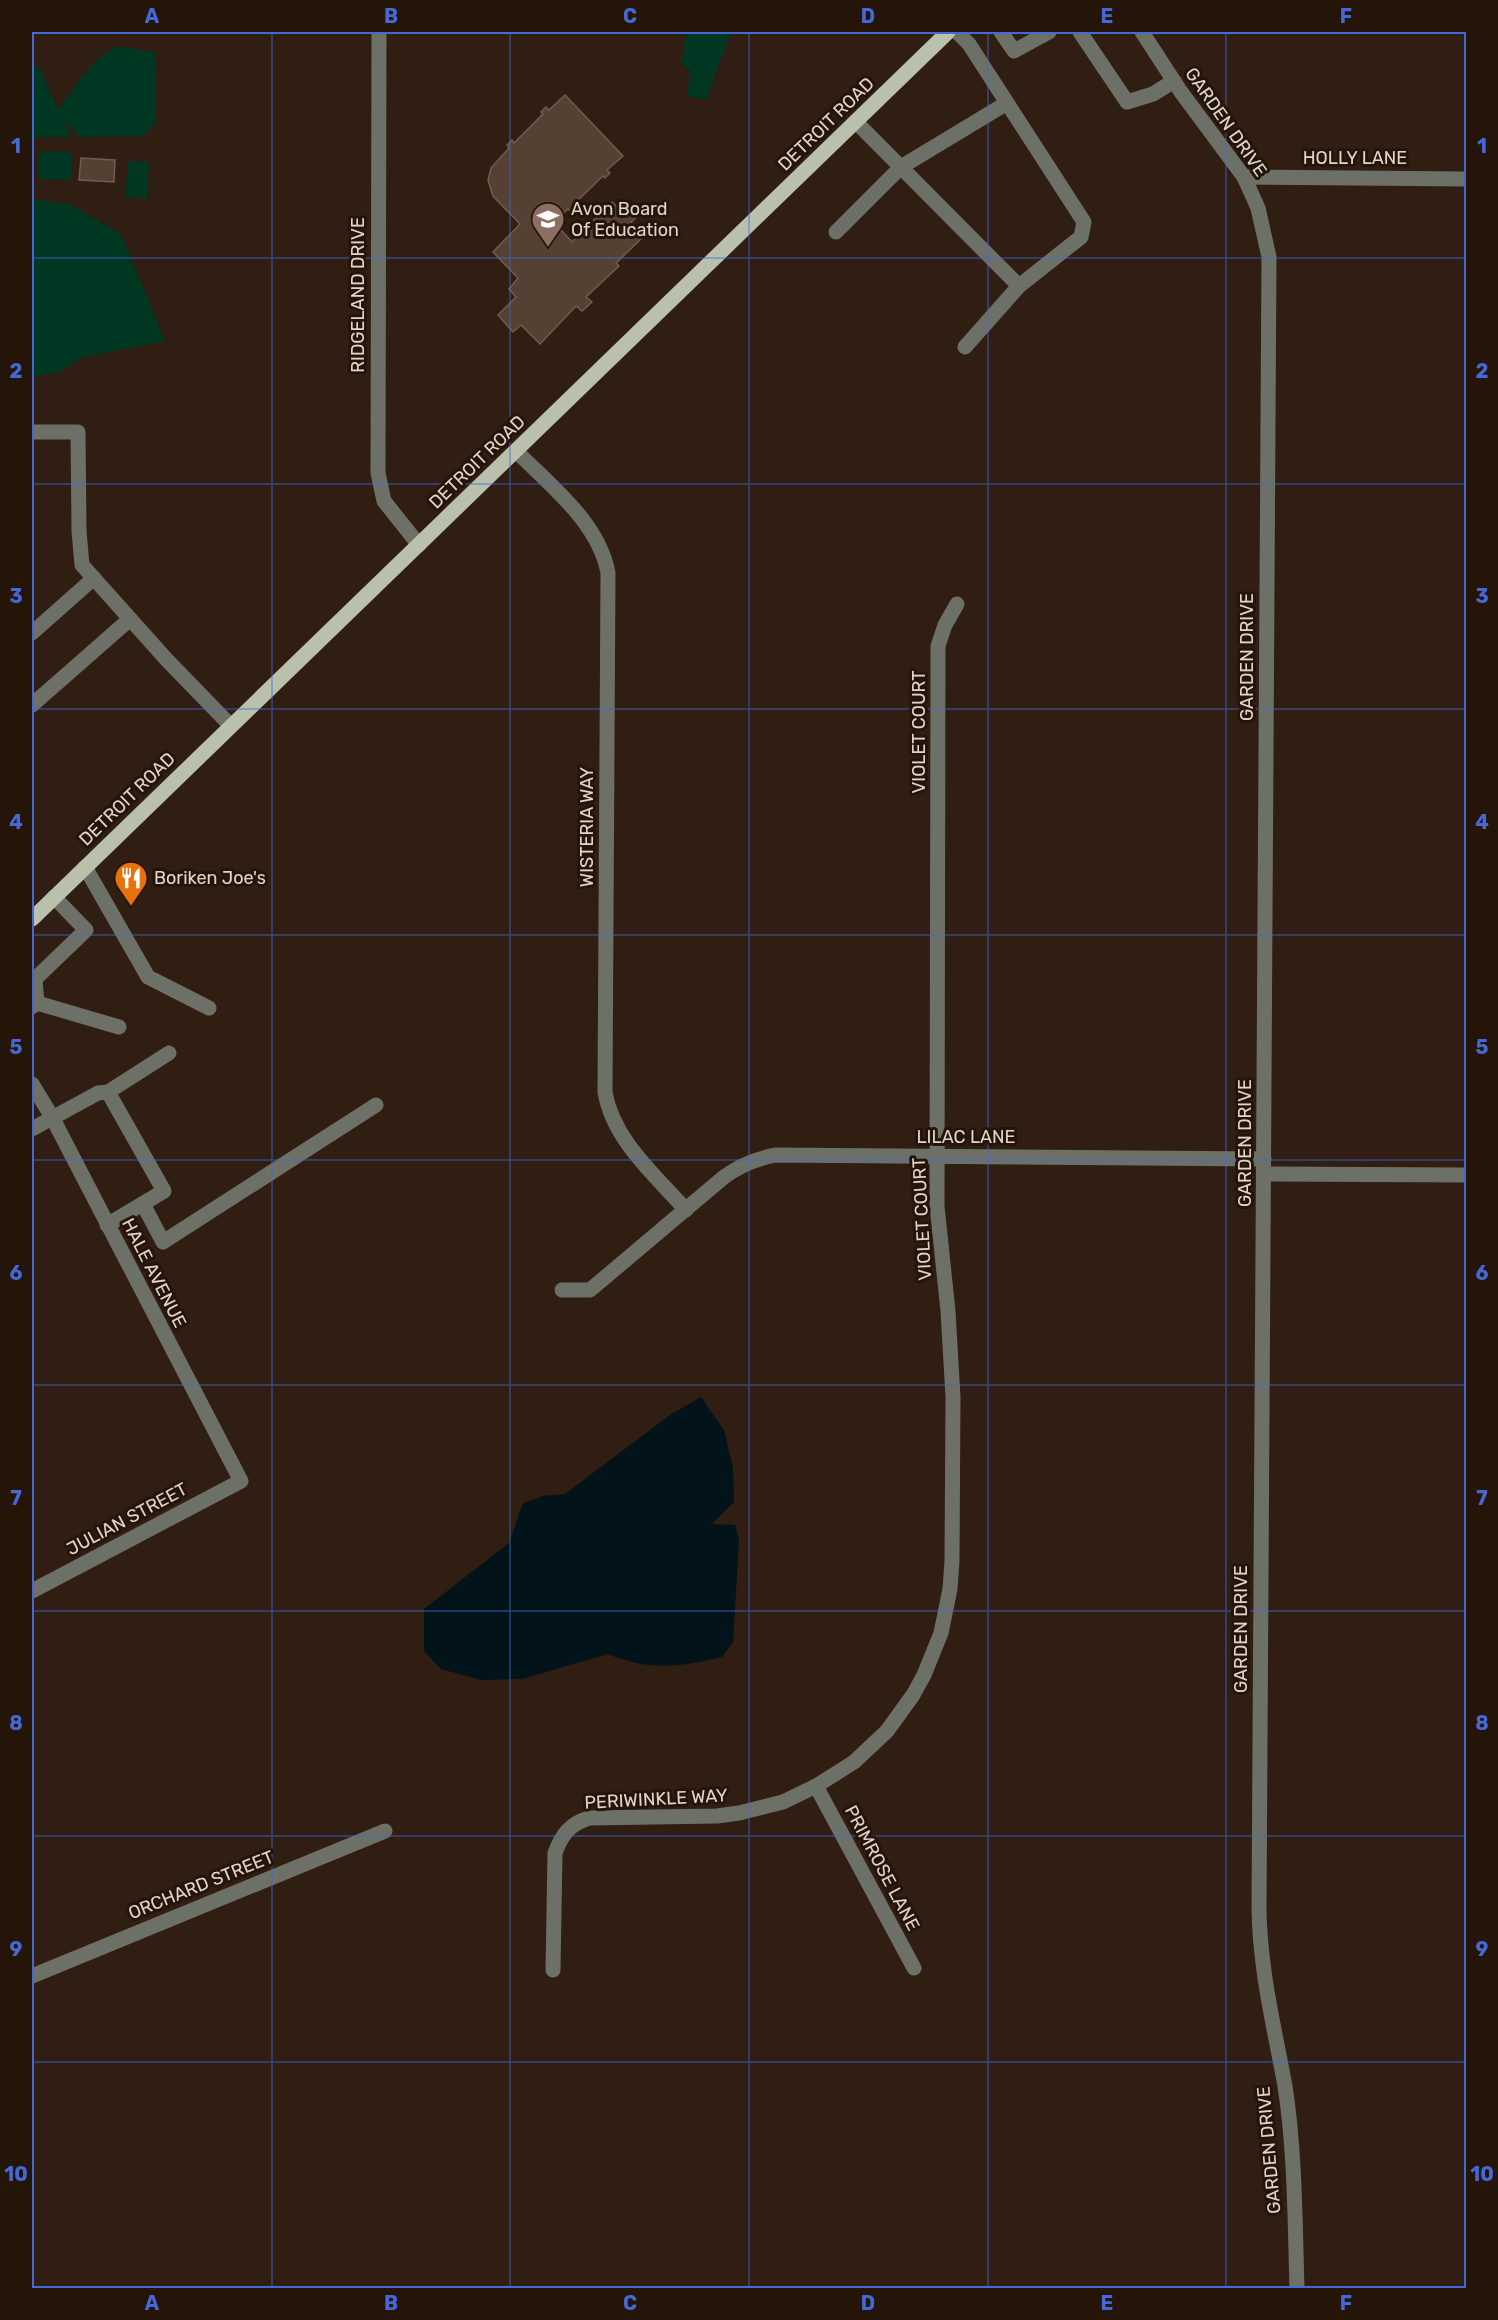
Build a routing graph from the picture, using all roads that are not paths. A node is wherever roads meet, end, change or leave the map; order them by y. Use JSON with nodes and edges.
{"nodes":[{"id":1,"x":379,"y":32,"type":"edge"},
{"id":2,"x":948,"y":32,"type":"edge"},
{"id":3,"x":957,"y":32,"type":"edge"},
{"id":4,"x":1001,"y":32,"type":"edge"},
{"id":5,"x":1049,"y":32,"type":"edge"},
{"id":6,"x":1080,"y":32,"type":"edge"},
{"id":7,"x":1142,"y":32,"type":"edge"},
{"id":8,"x":1174,"y":81,"type":"junction"},
{"id":9,"x":1007,"y":103,"type":"junction"},
{"id":10,"x":856,"y":122,"type":"junction"},
{"id":11,"x":901,"y":167,"type":"junction"},
{"id":12,"x":1244,"y":177,"type":"junction"},
{"id":13,"x":1467,"y":178,"type":"edge"},
{"id":14,"x":836,"y":232,"type":"dead end"},
{"id":15,"x":1019,"y":286,"type":"junction"},
{"id":16,"x":964,"y":347,"type":"dead end"},
{"id":17,"x":32,"y":432,"type":"edge"},
{"id":18,"x":516,"y":451,"type":"junction"},
{"id":19,"x":418,"y":545,"type":"junction"},
{"id":20,"x":94,"y":578,"type":"junction"},
{"id":21,"x":957,"y":604,"type":"dead end"},
{"id":22,"x":130,"y":619,"type":"junction"},
{"id":23,"x":32,"y":633,"type":"edge"},
{"id":24,"x":32,"y":705,"type":"edge"},
{"id":25,"x":231,"y":726,"type":"junction"},
{"id":26,"x":85,"y":867,"type":"junction"},
{"id":27,"x":54,"y":897,"type":"junction"},
{"id":28,"x":33,"y":911,"type":"edge"},
{"id":29,"x":34,"y":1005,"type":"edge"},
{"id":30,"x":209,"y":1008,"type":"dead end"},
{"id":31,"x":118,"y":1027,"type":"dead end"},
{"id":32,"x":169,"y":1053,"type":"dead end"},
{"id":33,"x":32,"y":1084,"type":"edge"},
{"id":34,"x":108,"y":1092,"type":"junction"},
{"id":35,"x":376,"y":1105,"type":"dead end"},
{"id":36,"x":52,"y":1117,"type":"junction"},
{"id":37,"x":32,"y":1129,"type":"edge"},
{"id":38,"x":938,"y":1156,"type":"junction"},
{"id":39,"x":1264,"y":1166,"type":"junction"},
{"id":40,"x":1467,"y":1175,"type":"edge"},
{"id":41,"x":143,"y":1204,"type":"junction"},
{"id":42,"x":686,"y":1210,"type":"junction"},
{"id":43,"x":107,"y":1225,"type":"junction"},
{"id":44,"x":562,"y":1290,"type":"dead end"},
{"id":45,"x":241,"y":1481,"type":"joint"},
{"id":46,"x":32,"y":1591,"type":"edge"},
{"id":47,"x":816,"y":1786,"type":"junction"},
{"id":48,"x":385,"y":1831,"type":"dead end"},
{"id":49,"x":914,"y":1968,"type":"dead end"},
{"id":50,"x":554,"y":1970,"type":"dead end"},
{"id":51,"x":32,"y":1976,"type":"edge"},
{"id":52,"x":1297,"y":2289,"type":"edge"}],
"edges":[{"from":1,"to":19,"type":"street","name":"RIDGELAND DRIVE"},
{"from":2,"to":10,"type":"main road","name":"DETROIT ROAD"},
{"from":3,"to":9,"type":"street"},
{"from":4,"to":5,"type":"street"},
{"from":6,"to":8,"type":"street"},
{"from":7,"to":8,"type":"street","name":"GARDEN DRIVE"},
{"from":8,"to":12,"type":"street","name":"GARDEN DRIVE"},
{"from":9,"to":11,"type":"street"},
{"from":9,"to":15,"type":"street"},
{"from":10,"to":11,"type":"street"},
{"from":10,"to":18,"type":"main road","name":"DETROIT ROAD"},
{"from":11,"to":14,"type":"street"},
{"from":11,"to":15,"type":"street"},
{"from":12,"to":13,"type":"street","name":"HOLLY LANE"},
{"from":12,"to":39,"type":"street","name":"GARDEN DRIVE"},
{"from":15,"to":16,"type":"street"},
{"from":17,"to":20,"type":"street"},
{"from":18,"to":19,"type":"main road","name":"DETROIT ROAD"},
{"from":18,"to":42,"type":"street","name":"WISTERIA WAY"},
{"from":19,"to":25,"type":"main road","name":"DETROIT ROAD"},
{"from":20,"to":22,"type":"street"},
{"from":20,"to":23,"type":"street"},
{"from":21,"to":38,"type":"street","name":"VIOLET COURT"},
{"from":22,"to":24,"type":"street"},
{"from":22,"to":25,"type":"street"},
{"from":25,"to":26,"type":"main road","name":"DETROIT ROAD"},
{"from":26,"to":27,"type":"main road","name":"DETROIT ROAD"},
{"from":26,"to":30,"type":"street"},
{"from":27,"to":28,"type":"main road","name":"DETROIT ROAD"},
{"from":27,"to":29,"type":"street"},
{"from":29,"to":31,"type":"street"},
{"from":32,"to":34,"type":"street"},
{"from":33,"to":36,"type":"street","name":"HALE AVENUE"},
{"from":34,"to":36,"type":"street"},
{"from":34,"to":41,"type":"street"},
{"from":35,"to":41,"type":"street"},
{"from":36,"to":37,"type":"street"},
{"from":36,"to":43,"type":"street","name":"HALE AVENUE"},
{"from":38,"to":39,"type":"street","name":"LILAC LANE"},
{"from":38,"to":42,"type":"street","name":"LILAC LANE"},
{"from":38,"to":47,"type":"street","name":"VIOLET COURT"},
{"from":39,"to":40,"type":"street","name":"LILAC LANE"},
{"from":39,"to":52,"type":"street","name":"GARDEN DRIVE"},
{"from":41,"to":43,"type":"street"},
{"from":42,"to":44,"type":"street","name":"LILAC LANE"},
{"from":43,"to":45,"type":"street","name":"HALE AVENUE"},
{"from":45,"to":46,"type":"street","name":"JULIAN STREET"},
{"from":47,"to":49,"type":"street","name":"PRIMROSE LANE"},
{"from":47,"to":50,"type":"street","name":"PERIWINKLE WAY"},
{"from":48,"to":51,"type":"street","name":"ORCHARD STREET"}]}
